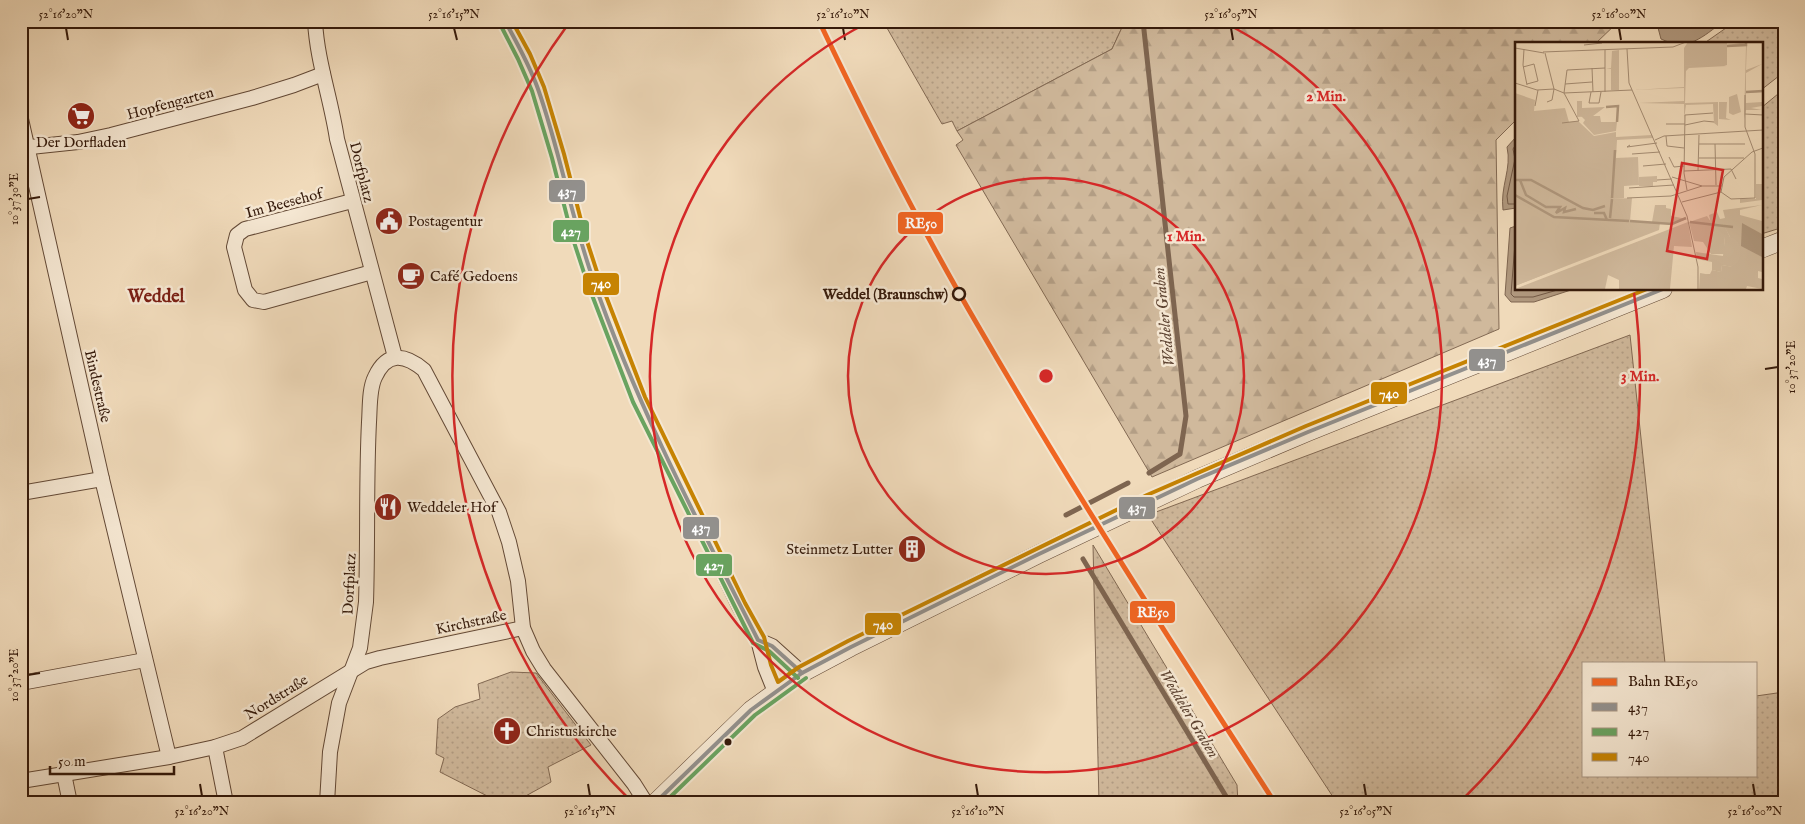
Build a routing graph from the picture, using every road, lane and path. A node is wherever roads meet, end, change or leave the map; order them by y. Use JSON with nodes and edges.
{"nodes":[{"id":1,"x":315,"y":21,"type":"edge"},
{"id":2,"x":505,"y":21,"type":"edge"},
{"id":3,"x":323,"y":74,"type":"junction"},
{"id":4,"x":21,"y":119,"type":"edge"},
{"id":5,"x":24,"y":147,"type":"edge"},
{"id":6,"x":352,"y":201,"type":"junction"},
{"id":7,"x":1784,"y":240,"type":"edge"},
{"id":8,"x":1762,"y":249,"type":"edge"},
{"id":9,"x":372,"y":272,"type":"junction"},
{"id":10,"x":1661,"y":290,"type":"edge"},
{"id":11,"x":395,"y":357,"type":"junction"},
{"id":12,"x":102,"y":479,"type":"junction"},
{"id":13,"x":21,"y":492,"type":"edge"},
{"id":14,"x":523,"y":628,"type":"junction"},
{"id":15,"x":758,"y":640,"type":"junction"},
{"id":16,"x":145,"y":660,"type":"junction"},
{"id":17,"x":352,"y":670,"type":"junction"},
{"id":18,"x":802,"y":673,"type":"junction"},
{"id":19,"x":21,"y":683,"type":"edge"},
{"id":20,"x":775,"y":692,"type":"junction"},
{"id":21,"x":215,"y":747,"type":"junction"},
{"id":22,"x":169,"y":757,"type":"junction"},
{"id":23,"x":64,"y":774,"type":"junction"},
{"id":24,"x":21,"y":781,"type":"edge"},
{"id":25,"x":70,"y":803,"type":"edge"},
{"id":26,"x":226,"y":803,"type":"edge"},
{"id":27,"x":327,"y":803,"type":"edge"},
{"id":28,"x":646,"y":803,"type":"edge"},
{"id":29,"x":655,"y":803,"type":"edge"}],
"edges":[{"from":1,"to":3,"type":"street","name":"Dorfplatz"},
{"from":2,"to":15,"type":"street"},
{"from":3,"to":5,"type":"street","name":"Hopfengarten"},
{"from":3,"to":6,"type":"street","name":"Dorfplatz"},
{"from":4,"to":5,"type":"street","name":"Bindestraße"},
{"from":5,"to":12,"type":"street","name":"Bindestraße"},
{"from":6,"to":9,"type":"street","name":"Dorfplatz"},
{"from":6,"to":9,"type":"street","name":"Im Beesehof"},
{"from":7,"to":8,"type":"street"},
{"from":9,"to":11,"type":"street","name":"Dorfplatz"},
{"from":10,"to":18,"type":"street"},
{"from":11,"to":14,"type":"street"},
{"from":11,"to":17,"type":"street","name":"Dorfplatz"},
{"from":12,"to":13,"type":"street"},
{"from":12,"to":16,"type":"street","name":"Bindestraße"},
{"from":14,"to":17,"type":"street","name":"Kirchstraße"},
{"from":14,"to":28,"type":"street","name":"Kirchstraße"},
{"from":15,"to":18,"type":"street"},
{"from":15,"to":20,"type":"street"},
{"from":16,"to":19,"type":"street"},
{"from":16,"to":22,"type":"street","name":"Bindestraße"},
{"from":17,"to":21,"type":"street","name":"Nordstraße"},
{"from":17,"to":27,"type":"street"},
{"from":18,"to":20,"type":"street"},
{"from":20,"to":29,"type":"street"},
{"from":21,"to":22,"type":"street","name":"Nordstraße"},
{"from":21,"to":26,"type":"street"},
{"from":22,"to":23,"type":"street","name":"Nordstraße"},
{"from":23,"to":24,"type":"street","name":"Nordstraße"},
{"from":23,"to":25,"type":"street"}]}
